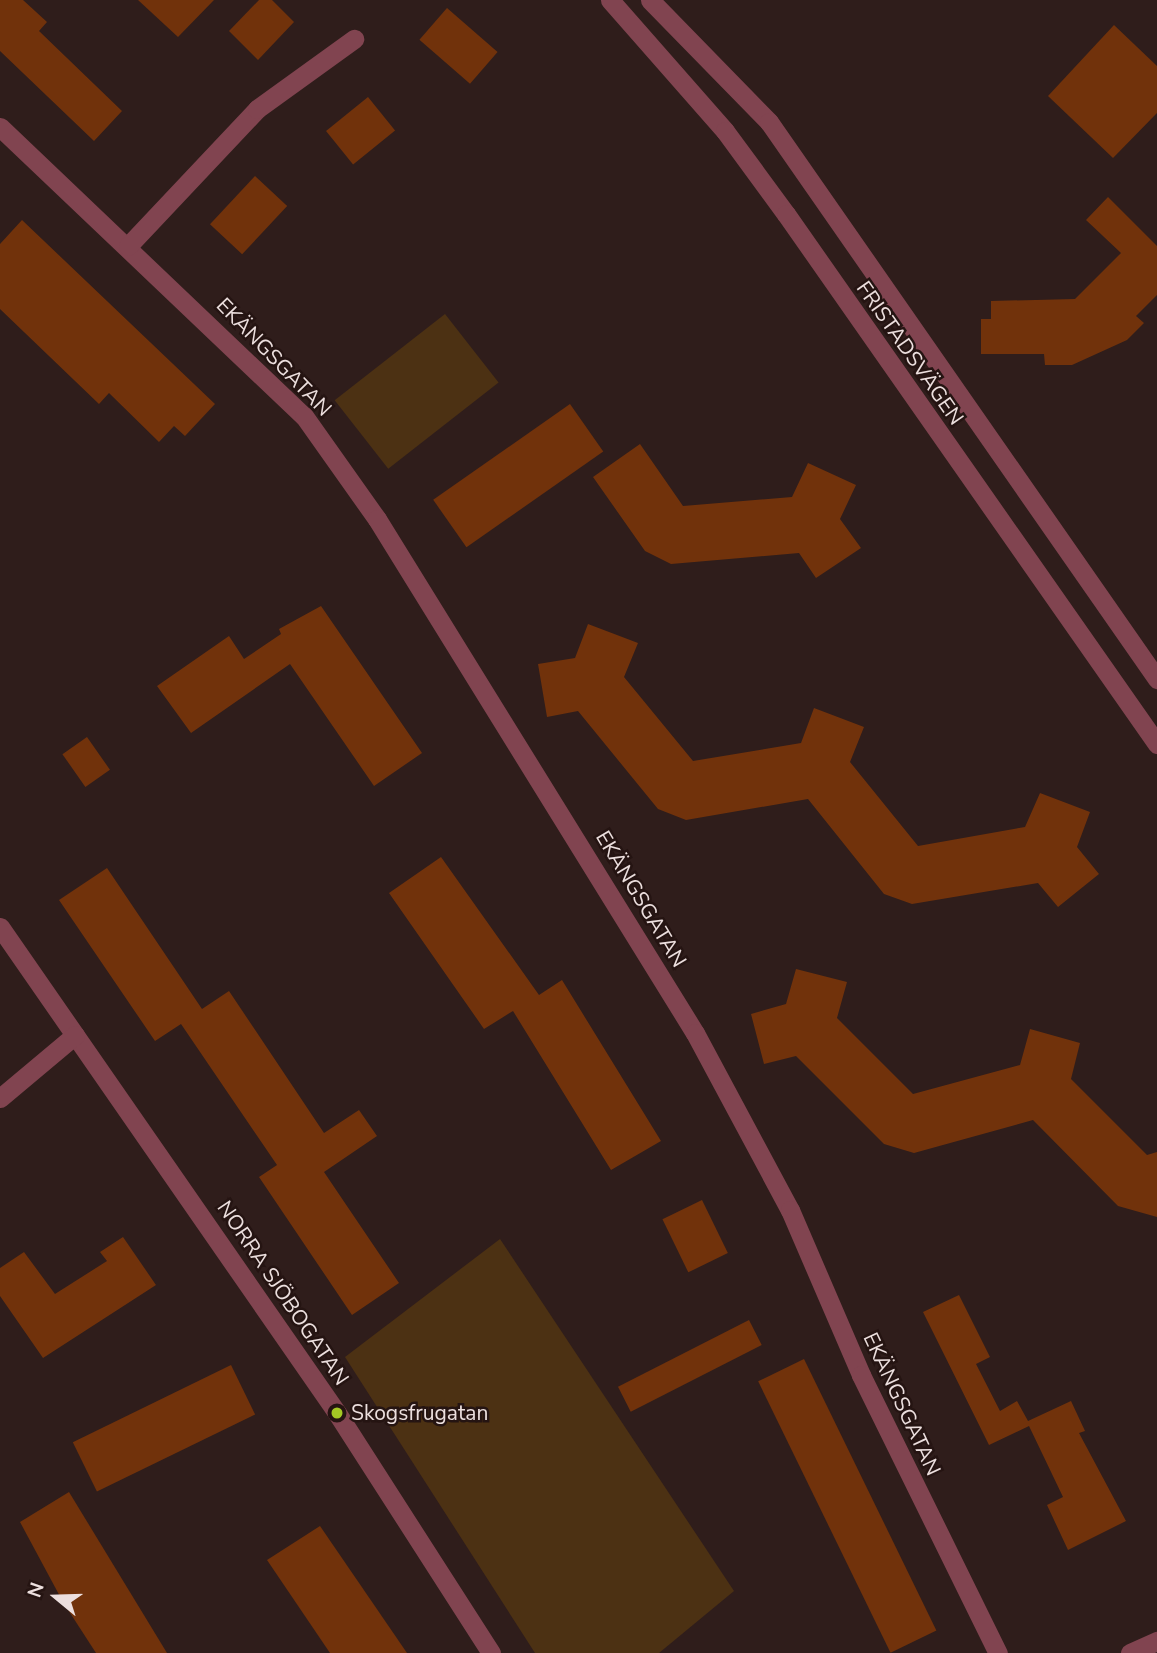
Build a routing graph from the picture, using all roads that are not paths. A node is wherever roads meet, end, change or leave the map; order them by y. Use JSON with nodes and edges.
{"nodes":[{"id":1,"x":610,"y":0,"type":"edge"},
{"id":2,"x":650,"y":0,"type":"edge"},
{"id":3,"x":354,"y":39,"type":"dead end"},
{"id":4,"x":0,"y":127,"type":"edge"},
{"id":5,"x":128,"y":246,"type":"junction"},
{"id":6,"x":1157,"y":679,"type":"edge"},
{"id":7,"x":1157,"y":744,"type":"edge"},
{"id":8,"x":0,"y":927,"type":"edge"},
{"id":9,"x":75,"y":1035,"type":"junction"},
{"id":10,"x":0,"y":1098,"type":"edge"},
{"id":11,"x":1157,"y":1641,"type":"edge"},
{"id":12,"x":491,"y":1653,"type":"edge"},
{"id":13,"x":998,"y":1653,"type":"edge"},
{"id":14,"x":1130,"y":1653,"type":"edge"}],
"edges":[{"from":1,"to":7,"type":"street","name":"FRISTADSVÄGEN"},
{"from":2,"to":6,"type":"street","name":"FRISTADSVÄGEN"},
{"from":3,"to":5,"type":"street"},
{"from":4,"to":5,"type":"street","name":"EKÄNGSGATAN"},
{"from":5,"to":13,"type":"street","name":"EKÄNGSGATAN"},
{"from":8,"to":9,"type":"street","name":"NORRA SJÖBOGATAN"},
{"from":9,"to":10,"type":"street"},
{"from":9,"to":12,"type":"street","name":"NORRA SJÖBOGATAN"},
{"from":11,"to":14,"type":"street"}]}
